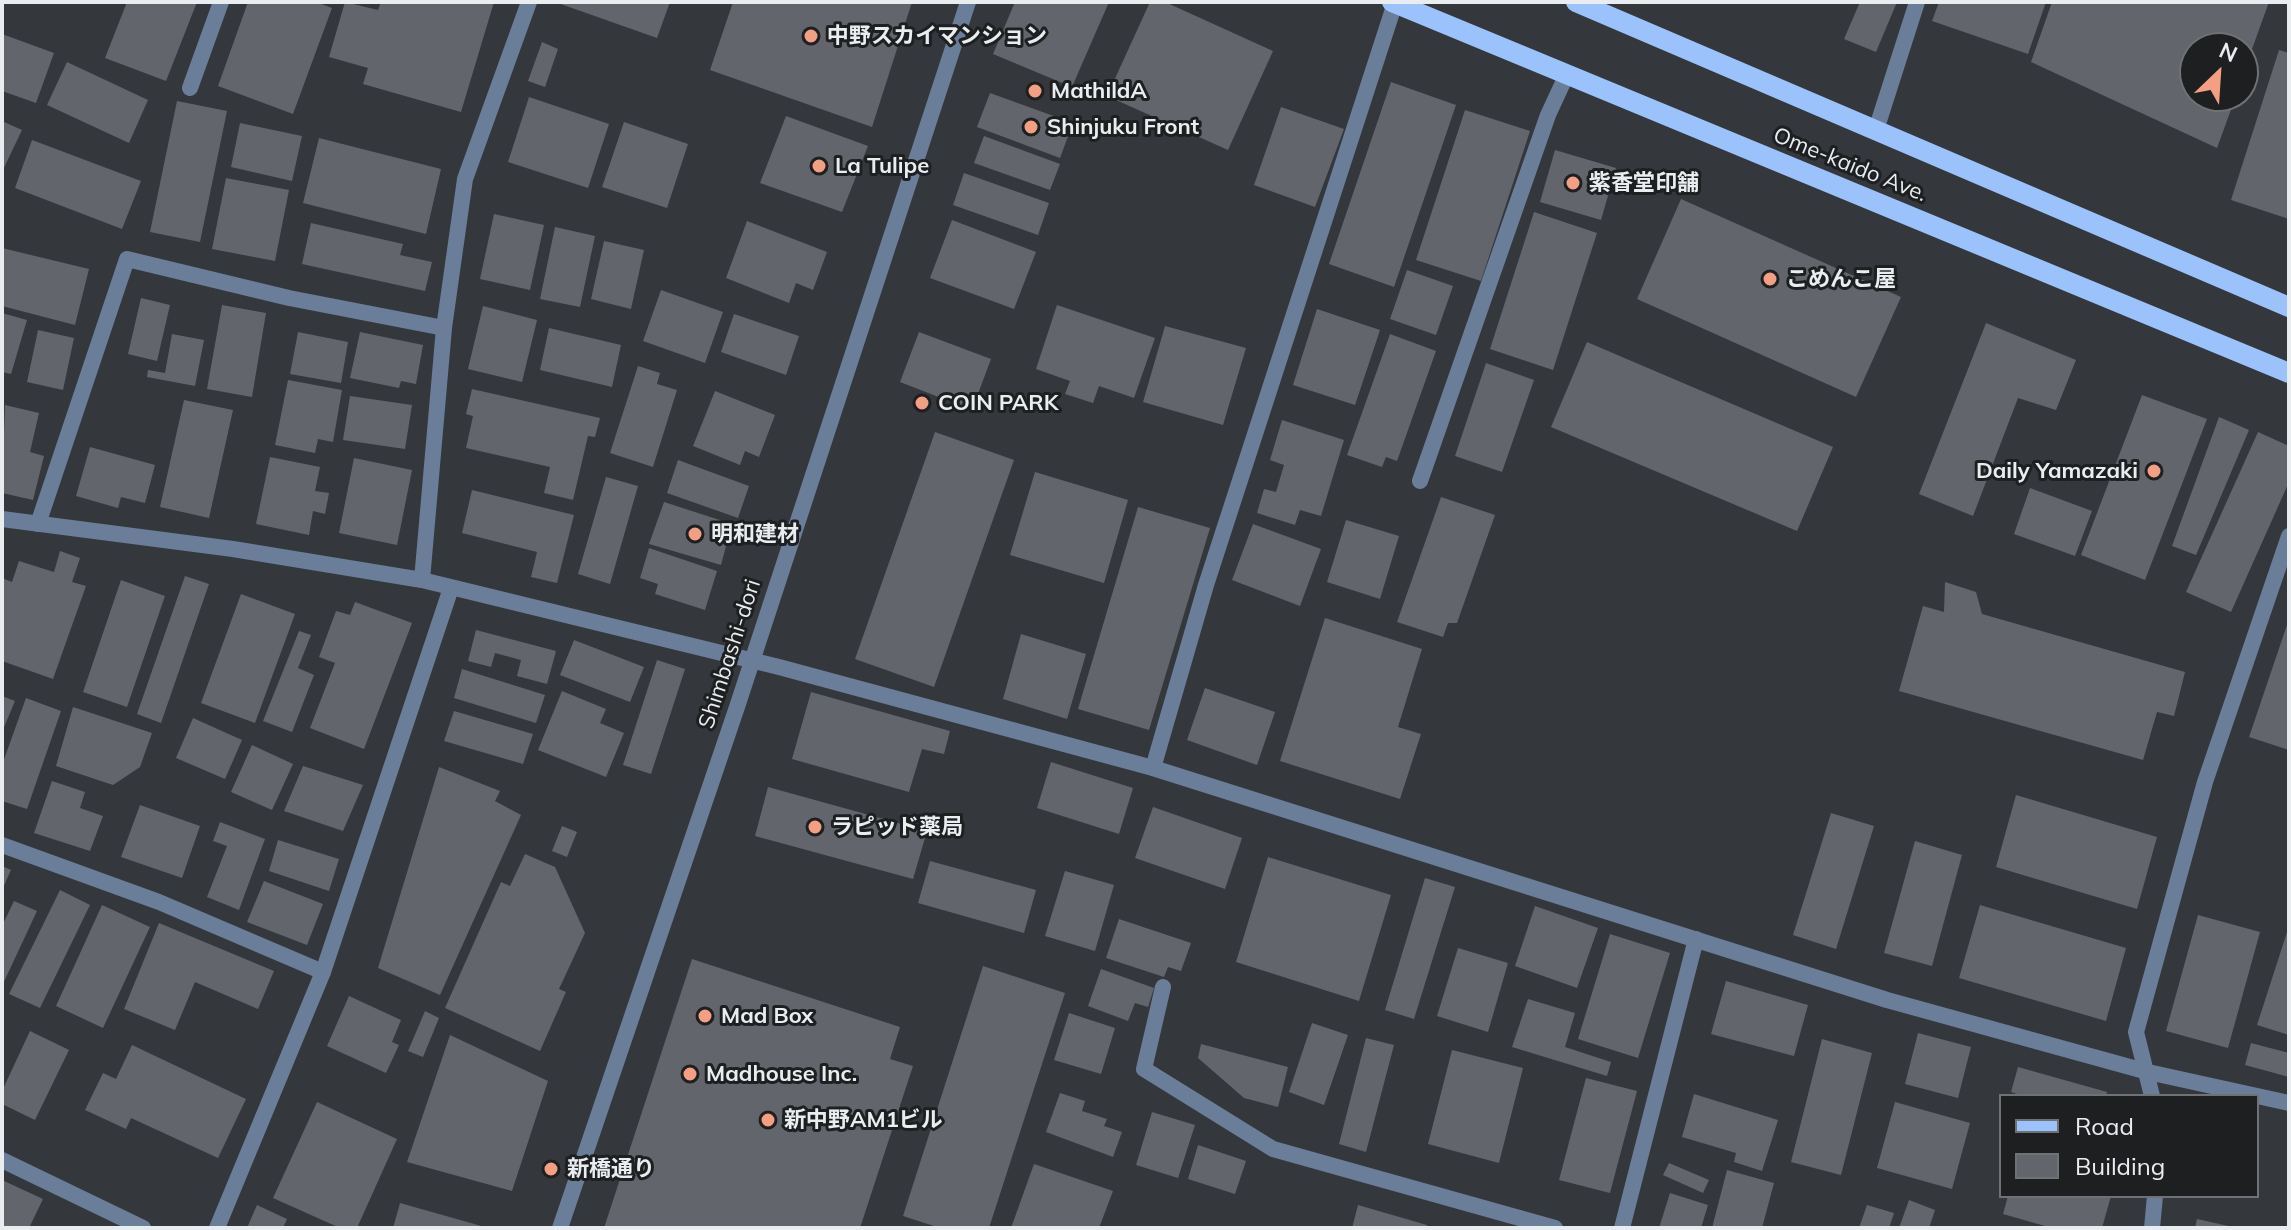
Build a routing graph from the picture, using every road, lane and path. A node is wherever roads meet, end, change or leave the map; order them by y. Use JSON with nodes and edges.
{"nodes":[{"id":1,"x":221,"y":2,"type":"edge"},
{"id":2,"x":529,"y":2,"type":"edge"},
{"id":3,"x":968,"y":2,"type":"edge"},
{"id":4,"x":1576,"y":2,"type":"edge"},
{"id":5,"x":1917,"y":2,"type":"edge"},
{"id":6,"x":1394,"y":3,"type":"edge"},
{"id":7,"x":1567,"y":74,"type":"junction"},
{"id":8,"x":190,"y":88,"type":"dead end"},
{"id":9,"x":1876,"y":130,"type":"junction"},
{"id":10,"x":2289,"y":307,"type":"edge"},
{"id":11,"x":444,"y":328,"type":"junction"},
{"id":12,"x":2289,"y":373,"type":"edge"},
{"id":13,"x":1420,"y":481,"type":"dead end"},
{"id":14,"x":2,"y":519,"type":"edge"},
{"id":15,"x":38,"y":524,"type":"junction"},
{"id":16,"x":2289,"y":536,"type":"edge"},
{"id":17,"x":422,"y":580,"type":"junction"},
{"id":18,"x":451,"y":588,"type":"junction"},
{"id":19,"x":752,"y":660,"type":"junction"},
{"id":20,"x":1153,"y":768,"type":"junction"},
{"id":21,"x":2,"y":845,"type":"edge"},
{"id":22,"x":1696,"y":939,"type":"junction"},
{"id":23,"x":323,"y":972,"type":"junction"},
{"id":24,"x":1163,"y":987,"type":"dead end"},
{"id":25,"x":2148,"y":1072,"type":"junction"},
{"id":26,"x":2152,"y":1094,"type":"edge"},
{"id":27,"x":2248,"y":1094,"type":"edge"},
{"id":28,"x":2259,"y":1096,"type":"edge"},
{"id":29,"x":2289,"y":1103,"type":"edge"},
{"id":30,"x":2,"y":1160,"type":"edge"},
{"id":31,"x":2155,"y":1198,"type":"edge"},
{"id":32,"x":143,"y":1228,"type":"edge"},
{"id":33,"x":217,"y":1228,"type":"edge"},
{"id":34,"x":560,"y":1228,"type":"edge"},
{"id":35,"x":1555,"y":1228,"type":"edge"},
{"id":36,"x":1622,"y":1228,"type":"edge"},
{"id":37,"x":2152,"y":1228,"type":"edge"}],
"edges":[{"from":1,"to":8,"type":"street"},
{"from":2,"to":11,"type":"street"},
{"from":3,"to":19,"type":"street","name":"Shimbashi-dori"},
{"from":4,"to":9,"type":"main road","name":"Ome-kaido Ave."},
{"from":5,"to":9,"type":"street"},
{"from":6,"to":7,"type":"main road","name":"Ome-kaido Ave."},
{"from":6,"to":20,"type":"street"},
{"from":7,"to":12,"type":"main road","name":"Ome-kaido Ave."},
{"from":7,"to":13,"type":"street"},
{"from":9,"to":10,"type":"main road","name":"Ome-kaido Ave."},
{"from":11,"to":15,"type":"street"},
{"from":11,"to":17,"type":"street"},
{"from":14,"to":15,"type":"street"},
{"from":15,"to":17,"type":"street"},
{"from":16,"to":25,"type":"street"},
{"from":17,"to":18,"type":"street"},
{"from":18,"to":19,"type":"street"},
{"from":18,"to":23,"type":"street"},
{"from":19,"to":20,"type":"street"},
{"from":19,"to":34,"type":"street","name":"Shimbashi-dori"},
{"from":20,"to":22,"type":"street"},
{"from":21,"to":23,"type":"street"},
{"from":22,"to":25,"type":"street"},
{"from":22,"to":36,"type":"street"},
{"from":23,"to":33,"type":"street"},
{"from":24,"to":35,"type":"street"},
{"from":25,"to":26,"type":"street"},
{"from":25,"to":27,"type":"street"},
{"from":28,"to":29,"type":"street"},
{"from":30,"to":32,"type":"street"},
{"from":31,"to":37,"type":"street"}]}
